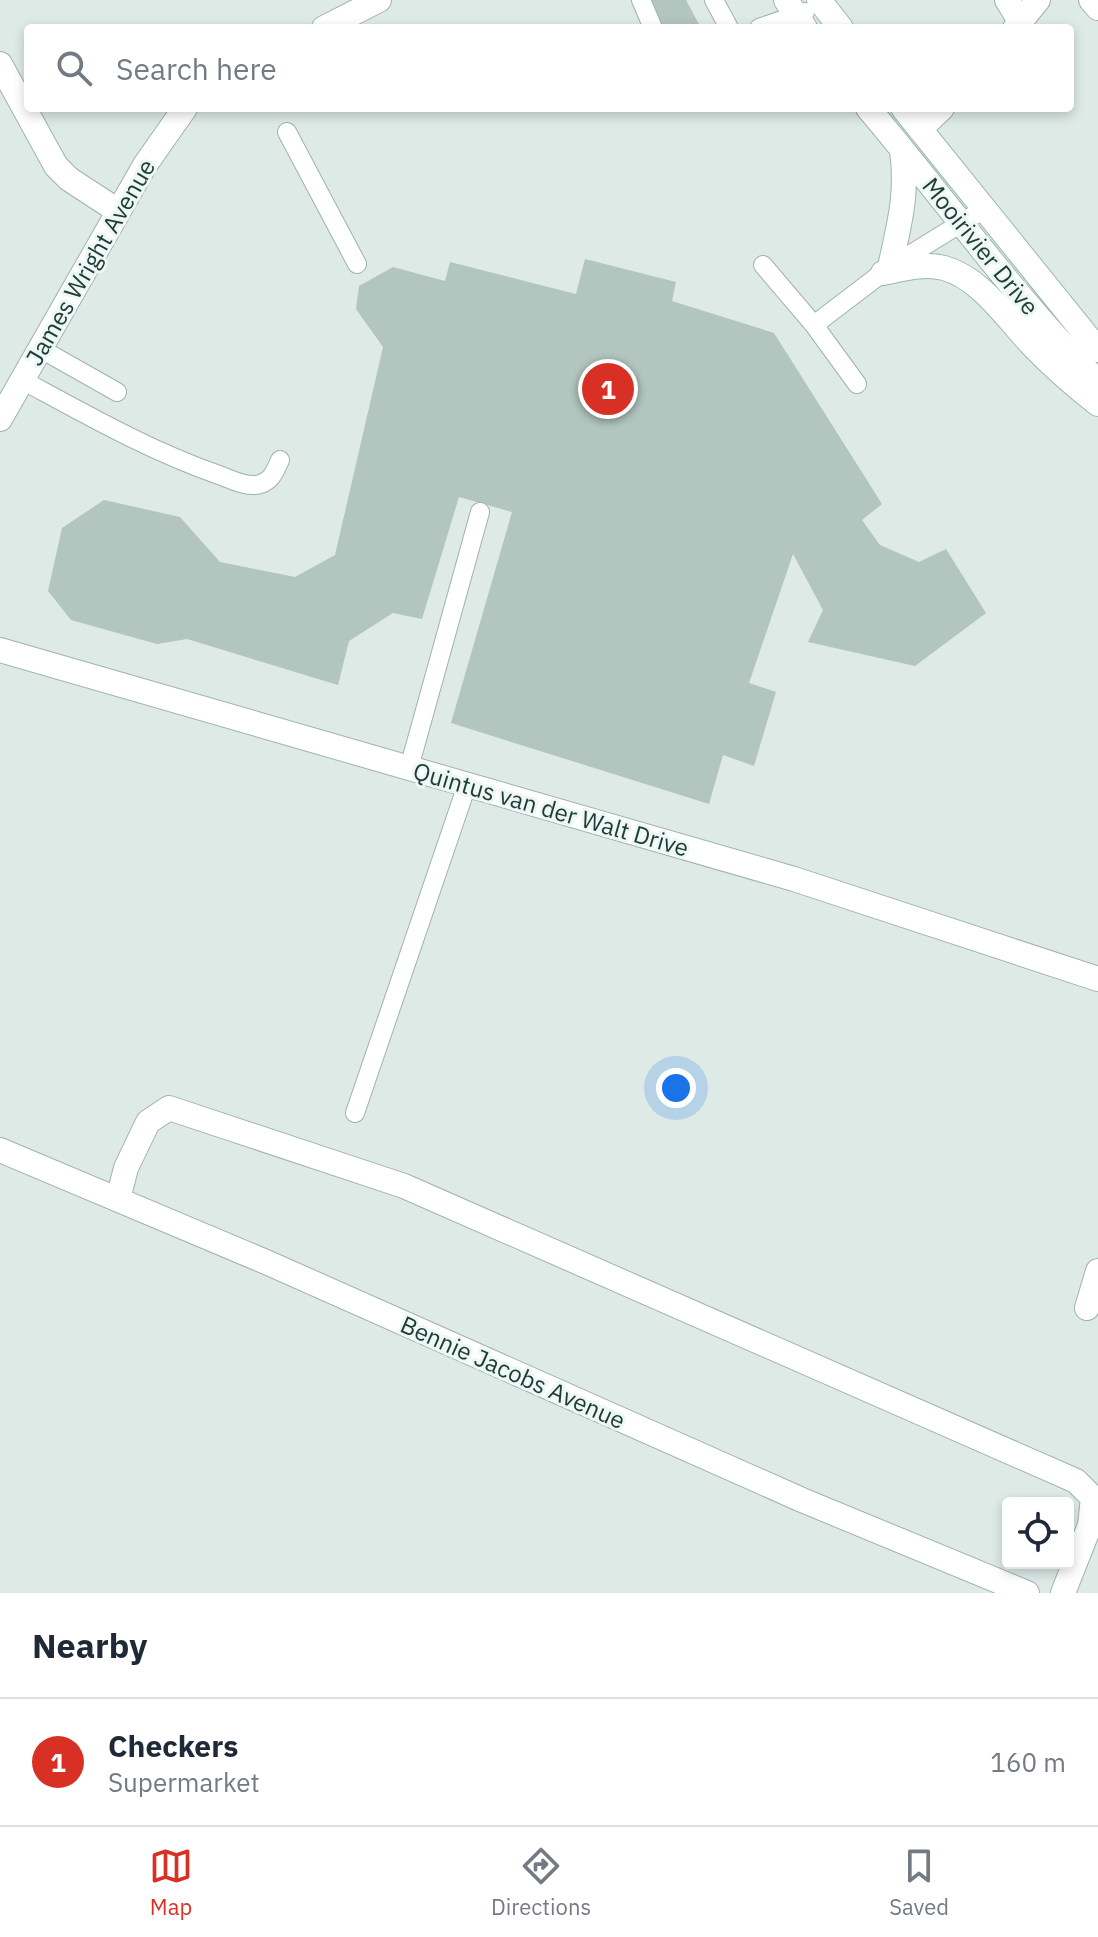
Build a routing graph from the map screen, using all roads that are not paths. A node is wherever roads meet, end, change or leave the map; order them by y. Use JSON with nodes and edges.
{"nodes":[{"id":1,"x":379,"y":0,"type":"edge"},
{"id":2,"x":641,"y":0,"type":"edge"},
{"id":3,"x":714,"y":0,"type":"edge"},
{"id":4,"x":1007,"y":0,"type":"edge"},
{"id":5,"x":1038,"y":0,"type":"edge"},
{"id":6,"x":1091,"y":0,"type":"edge"},
{"id":7,"x":822,"y":4,"type":"edge"},
{"id":8,"x":1098,"y":8,"type":"edge"},
{"id":9,"x":796,"y":14,"type":"edge"},
{"id":10,"x":332,"y":24,"type":"edge"},
{"id":11,"x":651,"y":24,"type":"edge"},
{"id":12,"x":727,"y":24,"type":"edge"},
{"id":13,"x":770,"y":24,"type":"edge"},
{"id":14,"x":838,"y":24,"type":"edge"},
{"id":15,"x":1018,"y":24,"type":"edge"},
{"id":16,"x":1019,"y":24,"type":"edge"},
{"id":17,"x":0,"y":64,"type":"edge"},
{"id":18,"x":24,"y":108,"type":"edge"},
{"id":19,"x":26,"y":112,"type":"edge"},
{"id":20,"x":182,"y":112,"type":"edge"},
{"id":21,"x":871,"y":112,"type":"edge"},
{"id":22,"x":906,"y":112,"type":"edge"},
{"id":23,"x":938,"y":112,"type":"edge"},
{"id":24,"x":920,"y":129,"type":"junction"},
{"id":25,"x":287,"y":132,"type":"dead end"},
{"id":26,"x":901,"y":147,"type":"junction"},
{"id":27,"x":984,"y":209,"type":"junction"},
{"id":28,"x":118,"y":211,"type":"junction"},
{"id":29,"x":960,"y":224,"type":"junction"},
{"id":30,"x":357,"y":264,"type":"dead end"},
{"id":31,"x":763,"y":265,"type":"dead end"},
{"id":32,"x":886,"y":270,"type":"junction"},
{"id":33,"x":814,"y":325,"type":"junction"},
{"id":34,"x":41,"y":349,"type":"junction"},
{"id":35,"x":1098,"y":350,"type":"edge"},
{"id":36,"x":22,"y":380,"type":"junction"},
{"id":37,"x":1098,"y":382,"type":"edge"},
{"id":38,"x":857,"y":384,"type":"dead end"},
{"id":39,"x":117,"y":392,"type":"dead end"},
{"id":40,"x":1098,"y":404,"type":"edge"},
{"id":41,"x":0,"y":419,"type":"edge"},
{"id":42,"x":280,"y":460,"type":"dead end"},
{"id":43,"x":480,"y":512,"type":"dead end"},
{"id":44,"x":0,"y":650,"type":"edge"},
{"id":45,"x":409,"y":768,"type":"junction"},
{"id":46,"x":467,"y":785,"type":"junction"},
{"id":47,"x":1098,"y":979,"type":"edge"},
{"id":48,"x":355,"y":1113,"type":"dead end"},
{"id":49,"x":0,"y":1150,"type":"edge"},
{"id":50,"x":118,"y":1199,"type":"junction"},
{"id":51,"x":1098,"y":1271,"type":"edge"},
{"id":52,"x":1087,"y":1308,"type":"dead end"},
{"id":53,"x":1027,"y":1593,"type":"edge"},
{"id":54,"x":1063,"y":1593,"type":"edge"}],
"edges":[{"from":1,"to":10,"type":"street"},
{"from":2,"to":11,"type":"lane"},
{"from":3,"to":12,"type":"lane"},
{"from":4,"to":15,"type":"street"},
{"from":5,"to":16,"type":"street"},
{"from":6,"to":8,"type":"street"},
{"from":7,"to":9,"type":"lane"},
{"from":7,"to":14,"type":"street"},
{"from":9,"to":13,"type":"lane"},
{"from":17,"to":18,"type":"street"},
{"from":19,"to":28,"type":"street"},
{"from":20,"to":28,"type":"street","name":"James Wright Avenue"},
{"from":21,"to":26,"type":"street","name":"Mooirivier Drive"},
{"from":22,"to":24,"type":"street","name":"Mooirivier Drive"},
{"from":23,"to":24,"type":"street"},
{"from":24,"to":27,"type":"street","name":"Mooirivier Drive"},
{"from":25,"to":30,"type":"lane"},
{"from":26,"to":29,"type":"street","name":"Mooirivier Drive"},
{"from":26,"to":32,"type":"street"},
{"from":27,"to":29,"type":"lane"},
{"from":27,"to":35,"type":"street","name":"Mooirivier Drive"},
{"from":28,"to":34,"type":"street","name":"James Wright Avenue"},
{"from":29,"to":32,"type":"lane"},
{"from":29,"to":37,"type":"street","name":"Mooirivier Drive"},
{"from":31,"to":33,"type":"lane"},
{"from":32,"to":33,"type":"lane"},
{"from":32,"to":40,"type":"street"},
{"from":33,"to":38,"type":"lane"},
{"from":34,"to":36,"type":"street","name":"James Wright Avenue"},
{"from":34,"to":39,"type":"lane"},
{"from":36,"to":41,"type":"street","name":"James Wright Avenue"},
{"from":36,"to":42,"type":"lane"},
{"from":43,"to":45,"type":"lane"},
{"from":44,"to":45,"type":"street","name":"Quintus van der Walt Drive"},
{"from":45,"to":46,"type":"street","name":"Quintus van der Walt Drive"},
{"from":46,"to":47,"type":"street","name":"Quintus van der Walt Drive"},
{"from":46,"to":48,"type":"lane"},
{"from":49,"to":50,"type":"street","name":"Bennie Jacobs Avenue"},
{"from":50,"to":53,"type":"street","name":"Bennie Jacobs Avenue"},
{"from":50,"to":54,"type":"street"},
{"from":51,"to":52,"type":"street"}]}
